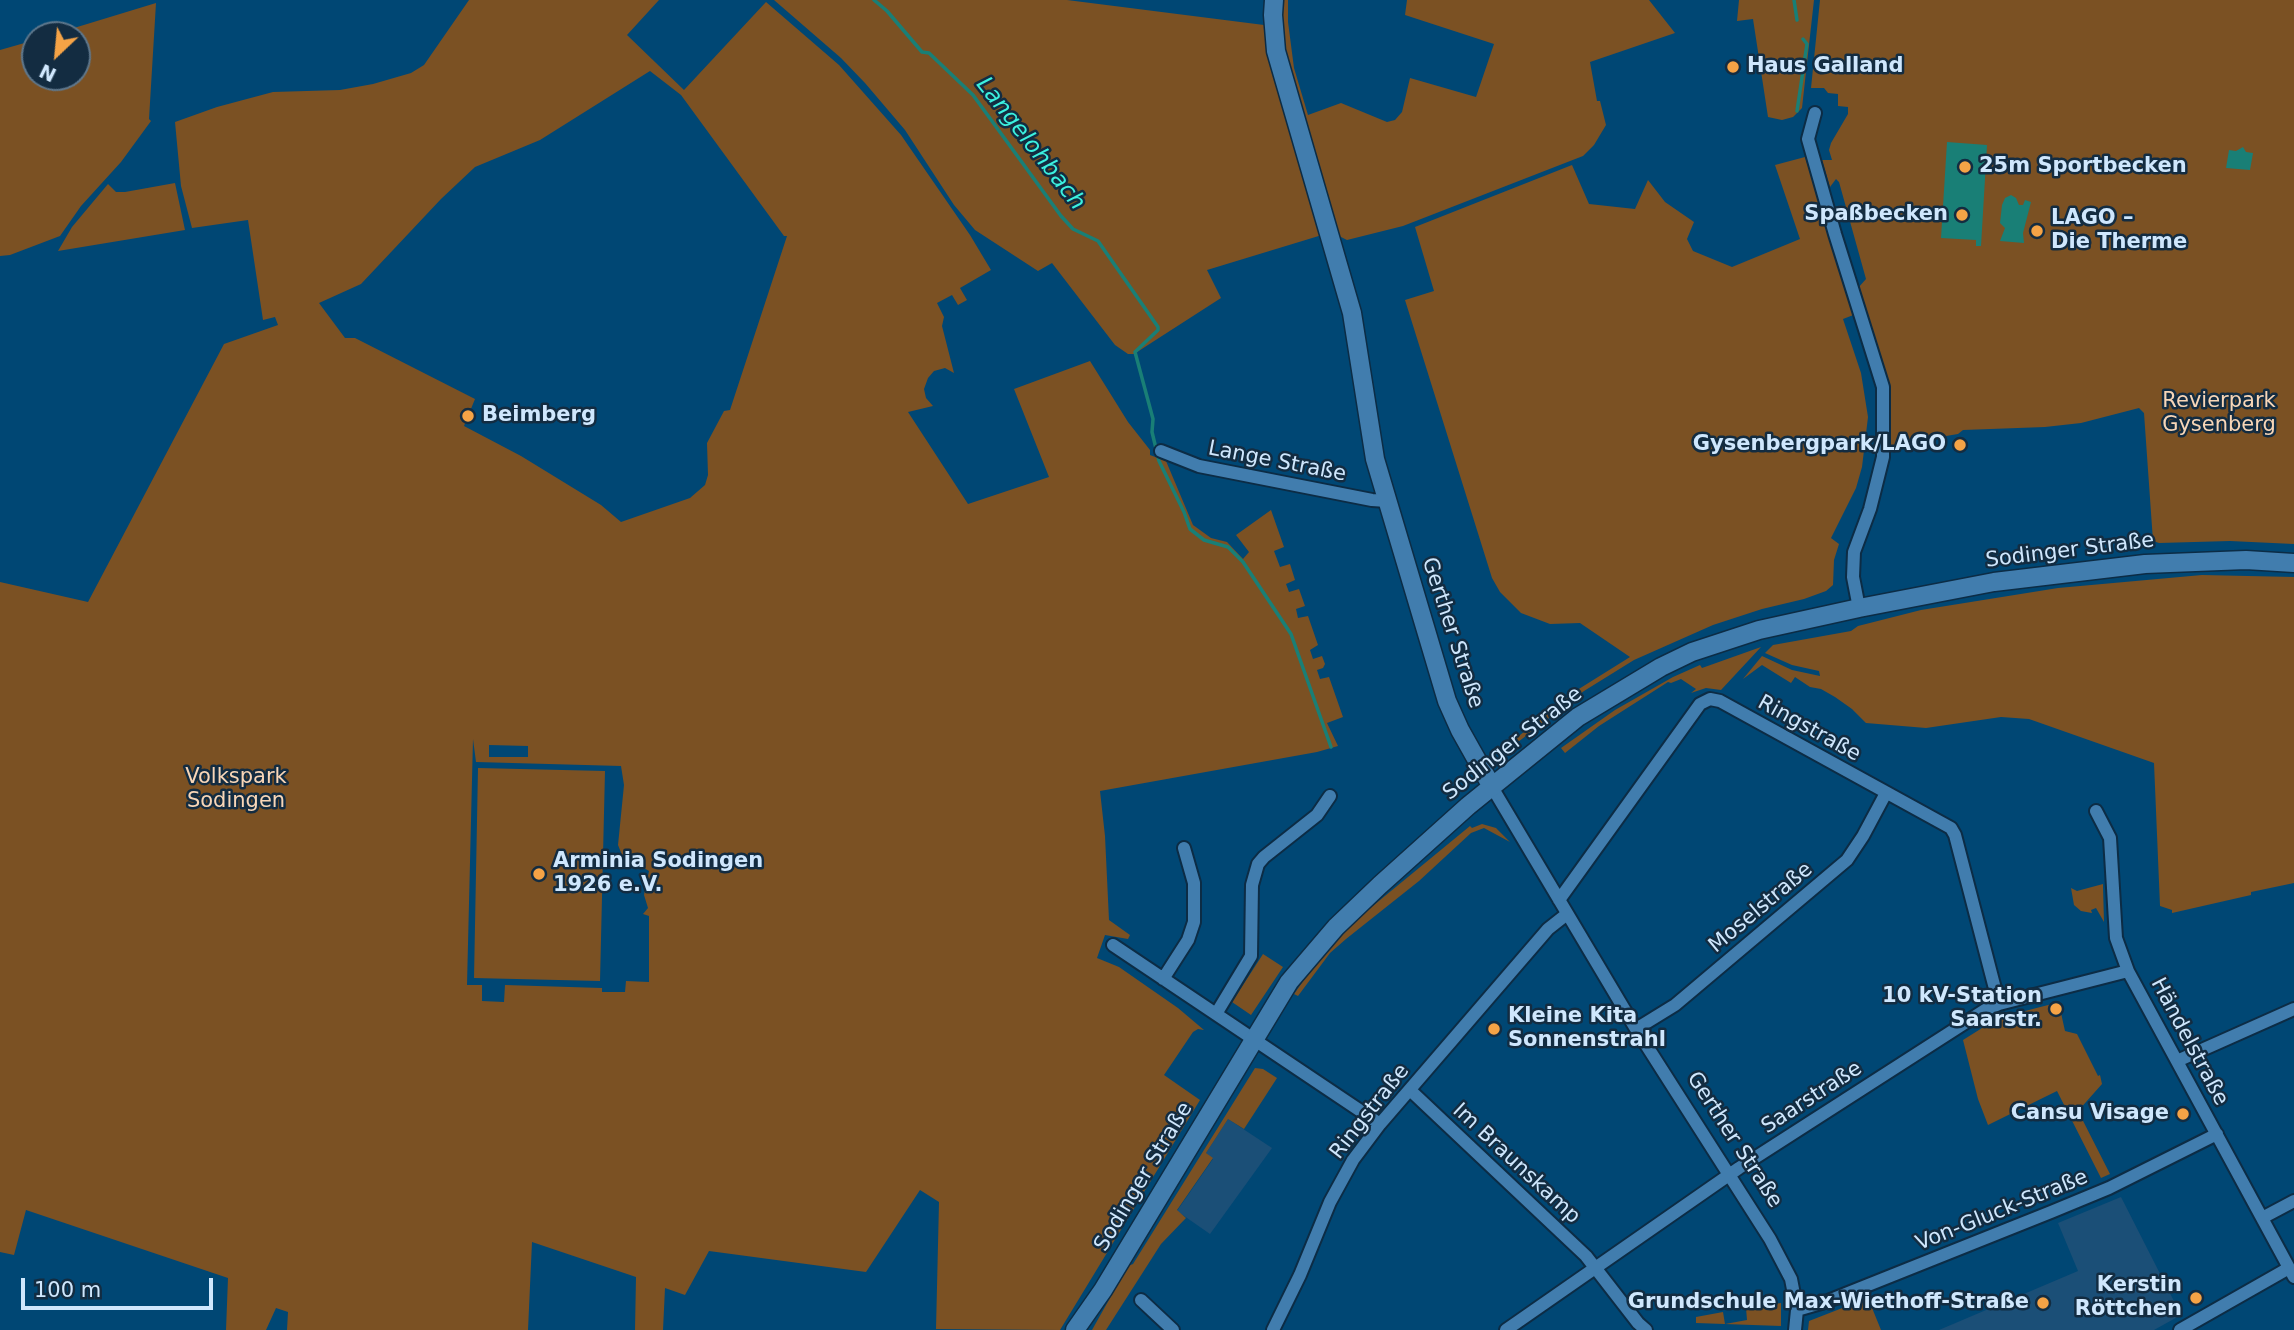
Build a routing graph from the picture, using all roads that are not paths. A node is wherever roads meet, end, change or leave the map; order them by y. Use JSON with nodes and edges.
{"nodes":[{"id":1,"x":1274,"y":0,"type":"edge"},
{"id":2,"x":1815,"y":113,"type":"dead end"},
{"id":3,"x":1161,"y":451,"type":"dead end"},
{"id":4,"x":1387,"y":501,"type":"junction"},
{"id":5,"x":2294,"y":563,"type":"edge"},
{"id":6,"x":1859,"y":608,"type":"junction"},
{"id":7,"x":1492,"y":787,"type":"junction"},
{"id":8,"x":1886,"y":793,"type":"junction"},
{"id":9,"x":1330,"y":796,"type":"dead end"},
{"id":10,"x":2096,"y":811,"type":"dead end"},
{"id":11,"x":1184,"y":848,"type":"dead end"},
{"id":12,"x":1559,"y":900,"type":"junction"},
{"id":13,"x":1567,"y":914,"type":"junction"},
{"id":14,"x":1113,"y":945,"type":"dead end"},
{"id":15,"x":2129,"y":971,"type":"junction"},
{"id":16,"x":1163,"y":979,"type":"junction"},
{"id":17,"x":1999,"y":1004,"type":"junction"},
{"id":18,"x":2294,"y":1009,"type":"edge"},
{"id":19,"x":1216,"y":1014,"type":"junction"},
{"id":20,"x":1636,"y":1028,"type":"junction"},
{"id":21,"x":1254,"y":1040,"type":"junction"},
{"id":22,"x":2177,"y":1061,"type":"junction"},
{"id":23,"x":1410,"y":1090,"type":"junction"},
{"id":24,"x":1380,"y":1124,"type":"junction"},
{"id":25,"x":2217,"y":1134,"type":"junction"},
{"id":26,"x":1730,"y":1174,"type":"junction"},
{"id":27,"x":2294,"y":1200,"type":"edge"},
{"id":28,"x":2262,"y":1218,"type":"junction"},
{"id":29,"x":1595,"y":1267,"type":"junction"},
{"id":30,"x":2292,"y":1273,"type":"edge"},
{"id":31,"x":1103,"y":1290,"type":"junction"},
{"id":32,"x":1141,"y":1300,"type":"dead end"},
{"id":33,"x":1797,"y":1310,"type":"junction"},
{"id":34,"x":1075,"y":1330,"type":"edge"},
{"id":35,"x":1087,"y":1330,"type":"edge"},
{"id":36,"x":1173,"y":1330,"type":"edge"},
{"id":37,"x":1273,"y":1330,"type":"edge"},
{"id":38,"x":1506,"y":1330,"type":"edge"},
{"id":39,"x":1646,"y":1330,"type":"edge"},
{"id":40,"x":1795,"y":1330,"type":"edge"},
{"id":41,"x":2180,"y":1330,"type":"edge"}],
"edges":[{"from":1,"to":4,"type":"main road","name":"Gerther Straße"},
{"from":2,"to":6,"type":"street"},
{"from":3,"to":4,"type":"street","name":"Lange Straße"},
{"from":4,"to":7,"type":"main road","name":"Gerther Straße"},
{"from":5,"to":6,"type":"main road","name":"Sodinger Straße"},
{"from":6,"to":7,"type":"main road","name":"Sodinger Straße"},
{"from":7,"to":12,"type":"street","name":"Gerther Straße"},
{"from":7,"to":21,"type":"main road","name":"Sodinger Straße"},
{"from":8,"to":12,"type":"street","name":"Ringstraße"},
{"from":8,"to":17,"type":"street","name":"Ringstraße"},
{"from":8,"to":20,"type":"street","name":"Moselstraße"},
{"from":9,"to":19,"type":"street"},
{"from":10,"to":15,"type":"street","name":"Händelstraße"},
{"from":11,"to":16,"type":"street"},
{"from":12,"to":13,"type":"street","name":"Gerther Straße"},
{"from":13,"to":20,"type":"street","name":"Gerther Straße"},
{"from":13,"to":23,"type":"street","name":"Ringstraße"},
{"from":14,"to":16,"type":"street"},
{"from":15,"to":17,"type":"street","name":"Saarstraße"},
{"from":15,"to":22,"type":"street","name":"Händelstraße"},
{"from":16,"to":19,"type":"street"},
{"from":17,"to":26,"type":"street","name":"Saarstraße"},
{"from":18,"to":22,"type":"street"},
{"from":19,"to":21,"type":"street"},
{"from":20,"to":26,"type":"street","name":"Gerther Straße"},
{"from":21,"to":24,"type":"street"},
{"from":21,"to":31,"type":"main road","name":"Sodinger Straße"},
{"from":22,"to":25,"type":"street","name":"Händelstraße"},
{"from":23,"to":24,"type":"street","name":"Ringstraße"},
{"from":23,"to":29,"type":"street","name":"Im Braunskamp"},
{"from":24,"to":37,"type":"street","name":"Ringstraße"},
{"from":25,"to":28,"type":"street","name":"Händelstraße"},
{"from":25,"to":33,"type":"street","name":"Von-Gluck-Straße"},
{"from":26,"to":29,"type":"street","name":"Saarstraße"},
{"from":26,"to":33,"type":"street","name":"Gerther Straße"},
{"from":27,"to":28,"type":"street"},
{"from":28,"to":30,"type":"street","name":"Händelstraße"},
{"from":29,"to":38,"type":"street","name":"Saarstraße"},
{"from":29,"to":39,"type":"street","name":"Im Braunskamp"},
{"from":30,"to":41,"type":"street"},
{"from":31,"to":34,"type":"main road","name":"Sodinger Straße"},
{"from":31,"to":35,"type":"main road","name":"Sodinger Straße"},
{"from":32,"to":36,"type":"street"},
{"from":33,"to":40,"type":"street","name":"Gerther Straße"}]}
